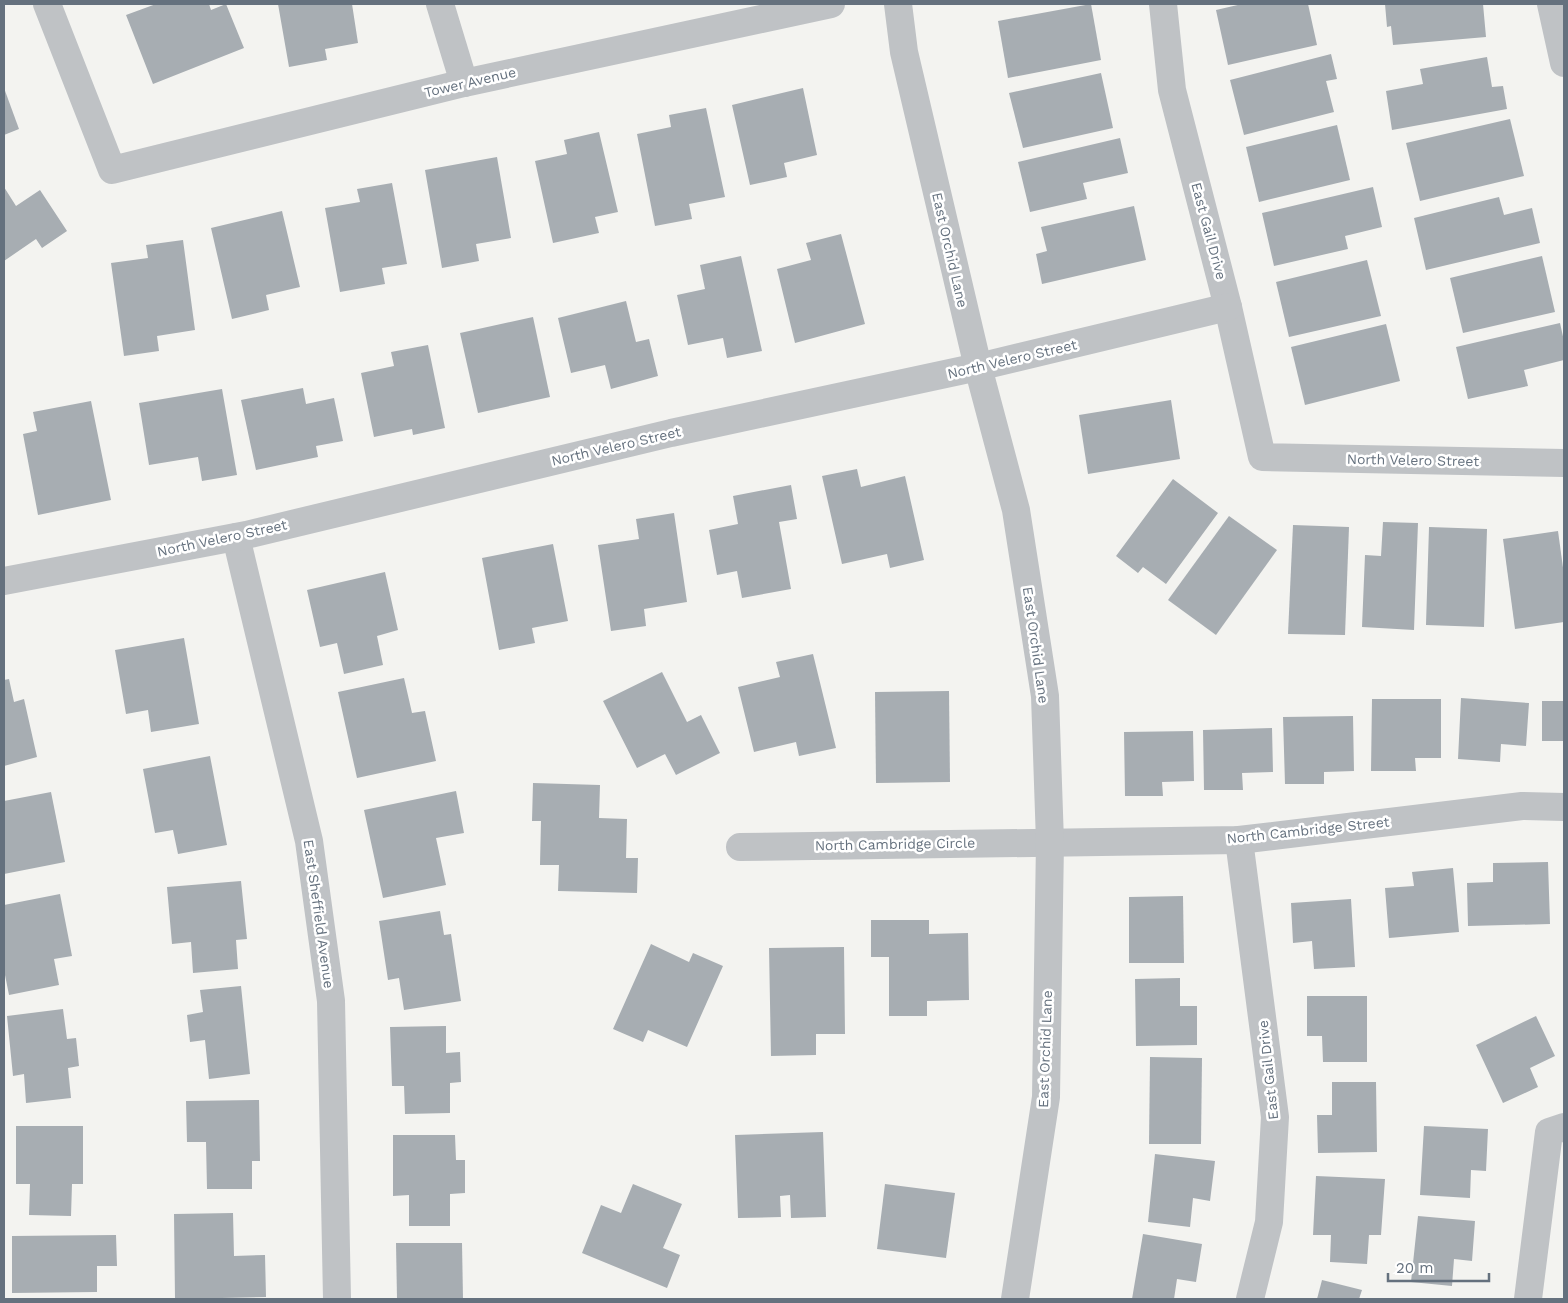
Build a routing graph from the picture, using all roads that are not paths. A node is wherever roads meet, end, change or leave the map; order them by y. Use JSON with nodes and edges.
{"nodes":[{"id":1,"x":47,"y":4,"type":"edge"},
{"id":2,"x":440,"y":4,"type":"edge"},
{"id":3,"x":831,"y":4,"type":"edge"},
{"id":4,"x":898,"y":4,"type":"edge"},
{"id":5,"x":1163,"y":4,"type":"edge"},
{"id":6,"x":1551,"y":4,"type":"edge"},
{"id":7,"x":1564,"y":63,"type":"edge"},
{"id":8,"x":464,"y":83,"type":"junction"},
{"id":9,"x":1228,"y":307,"type":"junction"},
{"id":10,"x":978,"y":367,"type":"junction"},
{"id":11,"x":1262,"y":457,"type":"joint"},
{"id":12,"x":1564,"y":462,"type":"edge"},
{"id":13,"x":236,"y":537,"type":"junction"},
{"id":14,"x":4,"y":582,"type":"edge"},
{"id":15,"x":1564,"y":807,"type":"edge"},
{"id":16,"x":1239,"y":840,"type":"junction"},
{"id":17,"x":1050,"y":842,"type":"junction"},
{"id":18,"x":740,"y":847,"type":"dead end"},
{"id":19,"x":1564,"y":1127,"type":"edge"},
{"id":20,"x":337,"y":1299,"type":"edge"},
{"id":21,"x":1015,"y":1299,"type":"edge"},
{"id":22,"x":1250,"y":1299,"type":"edge"},
{"id":23,"x":1528,"y":1299,"type":"edge"}],
"edges":[{"from":1,"to":8,"type":"street","name":"Tower Avenue"},
{"from":2,"to":8,"type":"street"},
{"from":3,"to":8,"type":"street","name":"Tower Avenue"},
{"from":4,"to":10,"type":"street","name":"East Orchid Lane"},
{"from":5,"to":9,"type":"street","name":"East Gail Drive"},
{"from":6,"to":7,"type":"street"},
{"from":9,"to":10,"type":"street","name":"North Velero Street"},
{"from":9,"to":11,"type":"street","name":"East Gail Drive"},
{"from":10,"to":13,"type":"street","name":"North Velero Street"},
{"from":10,"to":17,"type":"street","name":"East Orchid Lane"},
{"from":11,"to":12,"type":"street","name":"North Velero Street"},
{"from":13,"to":14,"type":"street","name":"North Velero Street"},
{"from":13,"to":20,"type":"street","name":"East Sheffield Avenue"},
{"from":15,"to":16,"type":"street","name":"North Cambridge Street"},
{"from":16,"to":17,"type":"street","name":"North Cambridge Street"},
{"from":16,"to":22,"type":"street","name":"East Gail Drive"},
{"from":17,"to":18,"type":"street","name":"North Cambridge Circle"},
{"from":17,"to":21,"type":"street","name":"East Orchid Lane"},
{"from":19,"to":23,"type":"street"}]}
